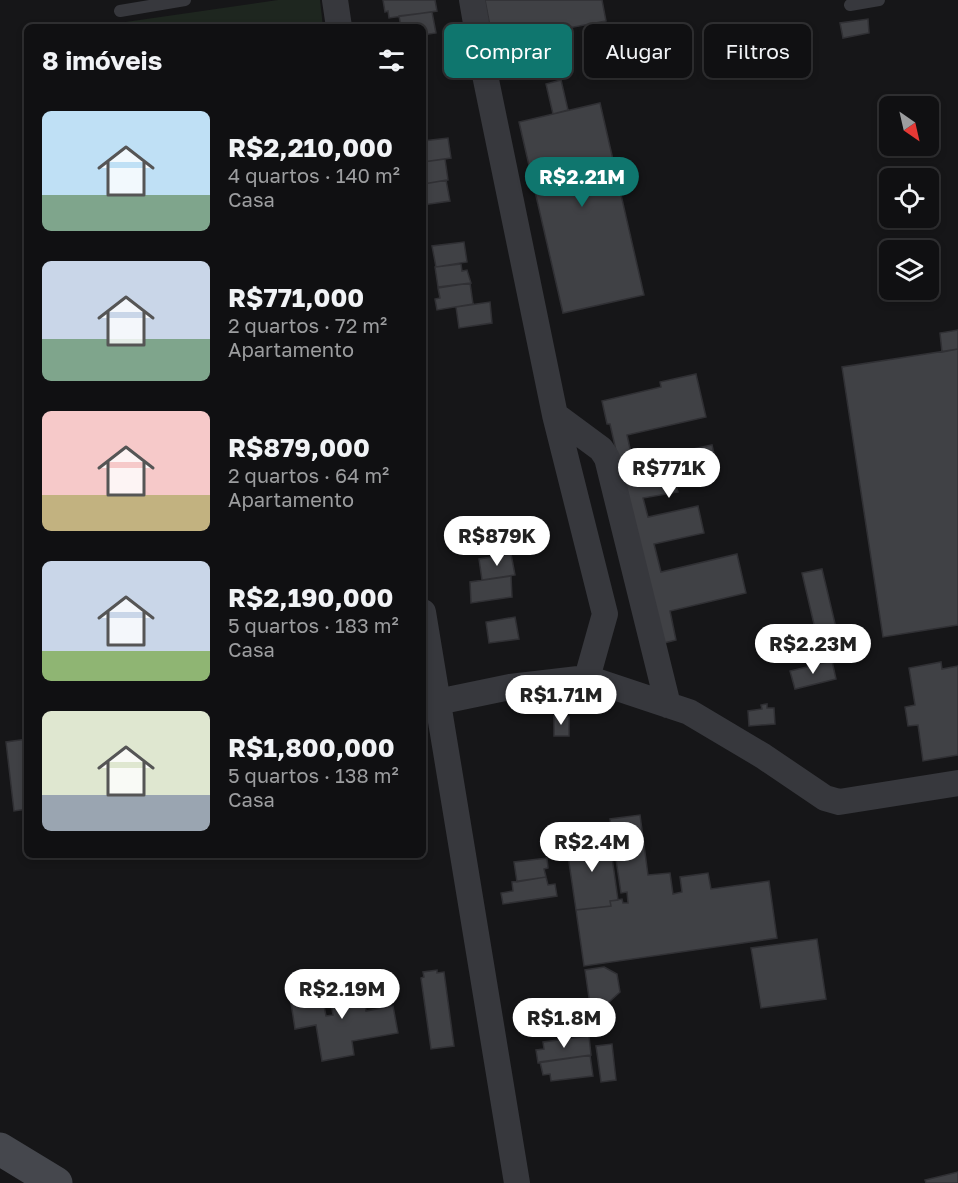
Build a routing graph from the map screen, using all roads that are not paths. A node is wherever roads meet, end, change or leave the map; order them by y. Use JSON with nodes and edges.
{"nodes":[{"id":1,"x":185,"y":0,"type":"edge"},
{"id":2,"x":335,"y":0,"type":"edge"},
{"id":3,"x":472,"y":0,"type":"edge"},
{"id":4,"x":879,"y":0,"type":"edge"},
{"id":5,"x":850,"y":5,"type":"dead end"},
{"id":6,"x":120,"y":11,"type":"dead end"},
{"id":7,"x":339,"y":24,"type":"edge"},
{"id":8,"x":555,"y":415,"type":"junction"},
{"id":9,"x":426,"y":651,"type":"edge"},
{"id":10,"x":587,"y":678,"type":"junction"},
{"id":11,"x":430,"y":704,"type":"edge"},
{"id":12,"x":668,"y":705,"type":"junction"},
{"id":13,"x":958,"y":783,"type":"edge"},
{"id":14,"x":0,"y":1149,"type":"edge"},
{"id":15,"x":0,"y":1179,"type":"edge"},
{"id":16,"x":53,"y":1182,"type":"edge"},
{"id":17,"x":517,"y":1183,"type":"edge"}],
"edges":[{"from":1,"to":6,"type":"lane"},
{"from":2,"to":7,"type":"street"},
{"from":3,"to":8,"type":"street"},
{"from":4,"to":5,"type":"lane"},
{"from":8,"to":10,"type":"street"},
{"from":8,"to":12,"type":"street"},
{"from":9,"to":11,"type":"street"},
{"from":10,"to":11,"type":"street"},
{"from":10,"to":12,"type":"street"},
{"from":11,"to":17,"type":"street"},
{"from":12,"to":13,"type":"street"},
{"from":14,"to":16,"type":"main road"},
{"from":15,"to":16,"type":"main road"}]}
